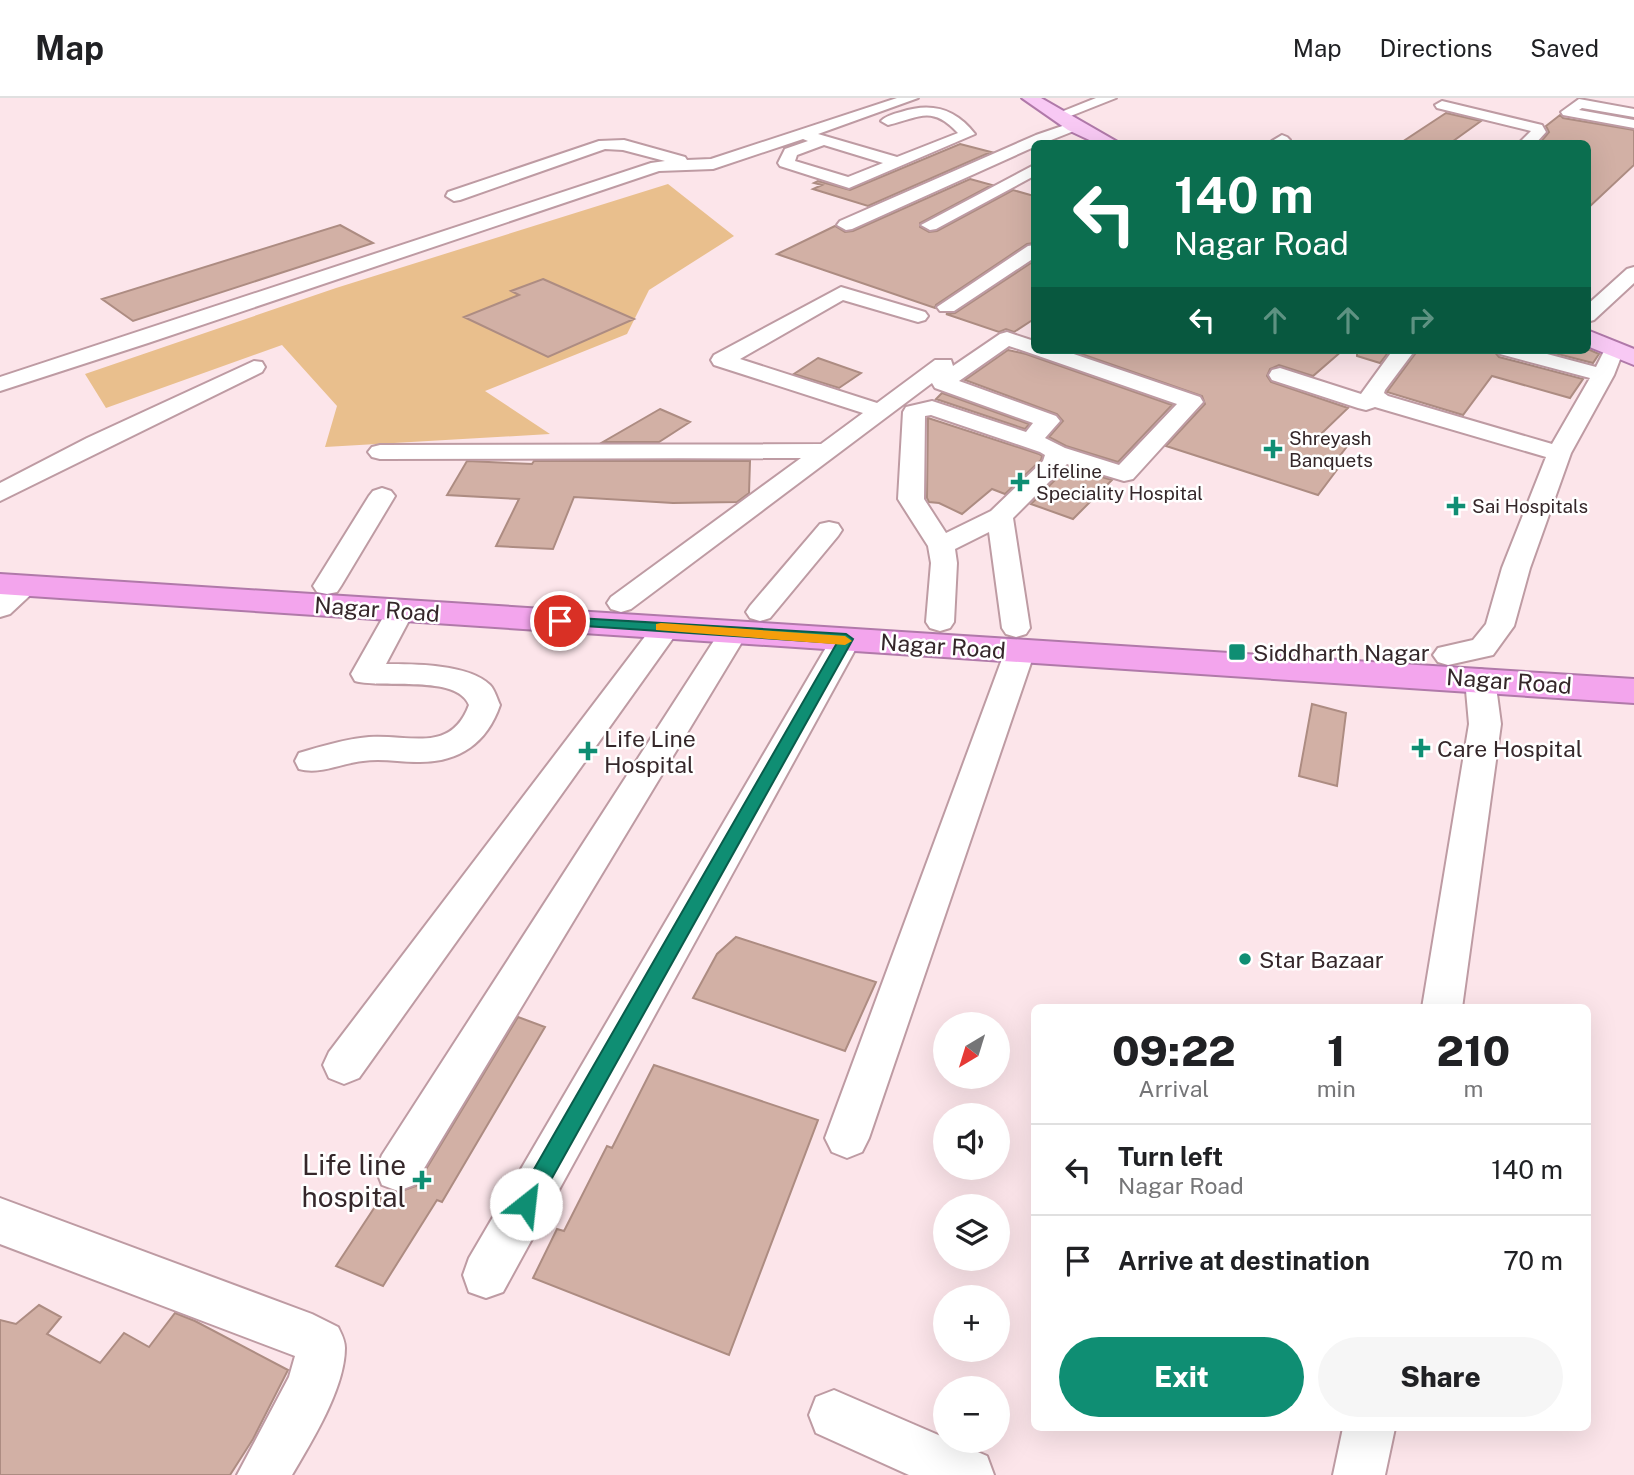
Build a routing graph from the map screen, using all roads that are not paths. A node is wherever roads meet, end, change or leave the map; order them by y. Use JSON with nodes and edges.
{"nodes":[{"id":1,"x":911,"y":98,"type":"edge"},
{"id":2,"x":1030,"y":98,"type":"edge"},
{"id":3,"x":1109,"y":98,"type":"edge"},
{"id":4,"x":1619,"y":98,"type":"edge"},
{"id":5,"x":1634,"y":101,"type":"edge"},
{"id":6,"x":1442,"y":105,"type":"dead end"},
{"id":7,"x":1634,"y":113,"type":"edge"},
{"id":8,"x":859,"y":115,"type":"junction"},
{"id":9,"x":1058,"y":116,"type":"junction"},
{"id":10,"x":1074,"y":126,"type":"junction"},
{"id":11,"x":1634,"y":126,"type":"edge"},
{"id":12,"x":802,"y":134,"type":"junction"},
{"id":13,"x":824,"y":140,"type":"junction"},
{"id":14,"x":1037,"y":140,"type":"edge"},
{"id":15,"x":1090,"y":140,"type":"edge"},
{"id":16,"x":1530,"y":140,"type":"edge"},
{"id":17,"x":1634,"y":140,"type":"edge"},
{"id":18,"x":978,"y":141,"type":"junction"},
{"id":19,"x":1031,"y":142,"type":"edge"},
{"id":20,"x":896,"y":162,"type":"junction"},
{"id":21,"x":699,"y":166,"type":"junction"},
{"id":22,"x":1031,"y":172,"type":"edge"},
{"id":23,"x":849,"y":183,"type":"junction"},
{"id":24,"x":454,"y":196,"type":"dead end"},
{"id":25,"x":846,"y":225,"type":"dead end"},
{"id":26,"x":930,"y":225,"type":"dead end"},
{"id":27,"x":1031,"y":252,"type":"edge"},
{"id":28,"x":1634,"y":273,"type":"edge"},
{"id":29,"x":947,"y":307,"type":"dead end"},
{"id":30,"x":1591,"y":312,"type":"edge"},
{"id":31,"x":918,"y":316,"type":"dead end"},
{"id":32,"x":1591,"y":336,"type":"edge"},
{"id":33,"x":1031,"y":347,"type":"edge"},
{"id":34,"x":1627,"y":349,"type":"edge"},
{"id":35,"x":1053,"y":354,"type":"edge"},
{"id":36,"x":1401,"y":354,"type":"edge"},
{"id":37,"x":1522,"y":354,"type":"edge"},
{"id":38,"x":943,"y":365,"type":"dead end"},
{"id":39,"x":254,"y":367,"type":"dead end"},
{"id":40,"x":1280,"y":375,"type":"dead end"},
{"id":41,"x":1603,"y":375,"type":"junction"},
{"id":42,"x":0,"y":383,"type":"edge"},
{"id":43,"x":1374,"y":398,"type":"junction"},
{"id":44,"x":880,"y":411,"type":"junction"},
{"id":45,"x":1030,"y":441,"type":"junction"},
{"id":46,"x":827,"y":451,"type":"junction"},
{"id":47,"x":380,"y":452,"type":"dead end"},
{"id":48,"x":1057,"y":453,"type":"junction"},
{"id":49,"x":1559,"y":453,"type":"junction"},
{"id":50,"x":0,"y":493,"type":"edge"},
{"id":51,"x":382,"y":496,"type":"dead end"},
{"id":52,"x":1000,"y":516,"type":"junction"},
{"id":53,"x":829,"y":530,"type":"dead end"},
{"id":54,"x":941,"y":546,"type":"junction"},
{"id":55,"x":9,"y":579,"type":"edge"},
{"id":56,"x":327,"y":586,"type":"junction"},
{"id":57,"x":621,"y":603,"type":"junction"},
{"id":58,"x":0,"y":608,"type":"edge"},
{"id":59,"x":400,"y":611,"type":"junction"},
{"id":60,"x":747,"y":622,"type":"junction"},
{"id":61,"x":940,"y":622,"type":"junction"},
{"id":62,"x":666,"y":628,"type":"junction"},
{"id":63,"x":846,"y":639,"type":"junction"},
{"id":64,"x":1018,"y":639,"type":"junction"},
{"id":65,"x":1085,"y":643,"type":"junction"},
{"id":66,"x":1448,"y":655,"type":"junction"},
{"id":67,"x":1634,"y":668,"type":"edge"},
{"id":68,"x":1480,"y":679,"type":"junction"},
{"id":69,"x":1634,"y":691,"type":"edge"},
{"id":70,"x":311,"y":761,"type":"dead end"},
{"id":71,"x":1444,"y":1004,"type":"edge"},
{"id":72,"x":344,"y":1065,"type":"dead end"},
{"id":73,"x":847,"y":1138,"type":"dead end"},
{"id":74,"x":398,"y":1170,"type":"dead end"},
{"id":75,"x":0,"y":1221,"type":"edge"},
{"id":76,"x":486,"y":1275,"type":"dead end"},
{"id":77,"x":834,"y":1415,"type":"dead end"},
{"id":78,"x":1368,"y":1431,"type":"edge"},
{"id":79,"x":263,"y":1475,"type":"edge"},
{"id":80,"x":968,"y":1475,"type":"edge"},
{"id":81,"x":1359,"y":1475,"type":"edge"}],
"edges":[{"from":1,"to":8,"type":"street"},
{"from":2,"to":9,"type":"main road"},
{"from":3,"to":9,"type":"street"},
{"from":4,"to":5,"type":"street"},
{"from":6,"to":16,"type":"street"},
{"from":7,"to":11,"type":"street"},
{"from":8,"to":12,"type":"street"},
{"from":8,"to":18,"type":"street"},
{"from":9,"to":10,"type":"main road"},
{"from":10,"to":14,"type":"street"},
{"from":10,"to":15,"type":"main road"},
{"from":11,"to":17,"type":"street"},
{"from":12,"to":13,"type":"street"},
{"from":12,"to":21,"type":"street"},
{"from":13,"to":20,"type":"street"},
{"from":13,"to":23,"type":"street"},
{"from":18,"to":20,"type":"street"},
{"from":18,"to":23,"type":"street"},
{"from":19,"to":25,"type":"street"},
{"from":20,"to":23,"type":"street"},
{"from":21,"to":24,"type":"street"},
{"from":21,"to":42,"type":"street"},
{"from":22,"to":26,"type":"street"},
{"from":27,"to":29,"type":"street"},
{"from":28,"to":30,"type":"street"},
{"from":31,"to":44,"type":"street"},
{"from":32,"to":34,"type":"main road"},
{"from":33,"to":45,"type":"street"},
{"from":34,"to":41,"type":"street"},
{"from":35,"to":48,"type":"street"},
{"from":36,"to":43,"type":"street"},
{"from":37,"to":41,"type":"street"},
{"from":38,"to":44,"type":"street"},
{"from":39,"to":50,"type":"street"},
{"from":40,"to":43,"type":"street"},
{"from":41,"to":49,"type":"street"},
{"from":43,"to":49,"type":"street"},
{"from":44,"to":46,"type":"street"},
{"from":45,"to":48,"type":"street"},
{"from":45,"to":54,"type":"street"},
{"from":46,"to":47,"type":"street"},
{"from":46,"to":57,"type":"street"},
{"from":48,"to":52,"type":"street"},
{"from":49,"to":66,"type":"street"},
{"from":51,"to":56,"type":"street"},
{"from":52,"to":54,"type":"street"},
{"from":52,"to":64,"type":"street"},
{"from":53,"to":60,"type":"street"},
{"from":54,"to":61,"type":"street"},
{"from":55,"to":56,"type":"highway","name":"Nagar Road"},
{"from":55,"to":58,"type":"street"},
{"from":55,"to":59,"type":"highway","name":"Nagar Road"},
{"from":56,"to":57,"type":"highway","name":"Nagar Road"},
{"from":57,"to":60,"type":"highway","name":"Nagar Road"},
{"from":59,"to":62,"type":"highway","name":"Nagar Road"},
{"from":59,"to":70,"type":"street"},
{"from":60,"to":61,"type":"highway","name":"Nagar Road"},
{"from":60,"to":62,"type":"highway","name":"Nagar Road"},
{"from":60,"to":63,"type":"highway","name":"Nagar Road"},
{"from":60,"to":74,"type":"street"},
{"from":61,"to":64,"type":"highway","name":"Nagar Road"},
{"from":62,"to":72,"type":"street"},
{"from":63,"to":64,"type":"highway","name":"Nagar Road"},
{"from":63,"to":76,"type":"street"},
{"from":64,"to":65,"type":"highway","name":"Nagar Road"},
{"from":64,"to":73,"type":"street"},
{"from":65,"to":66,"type":"highway","name":"Nagar Road"},
{"from":65,"to":68,"type":"highway","name":"Nagar Road"},
{"from":66,"to":67,"type":"highway","name":"Nagar Road"},
{"from":68,"to":69,"type":"highway","name":"Nagar Road"},
{"from":68,"to":71,"type":"street"},
{"from":75,"to":79,"type":"street"},
{"from":77,"to":80,"type":"street"},
{"from":78,"to":81,"type":"street"}]}
